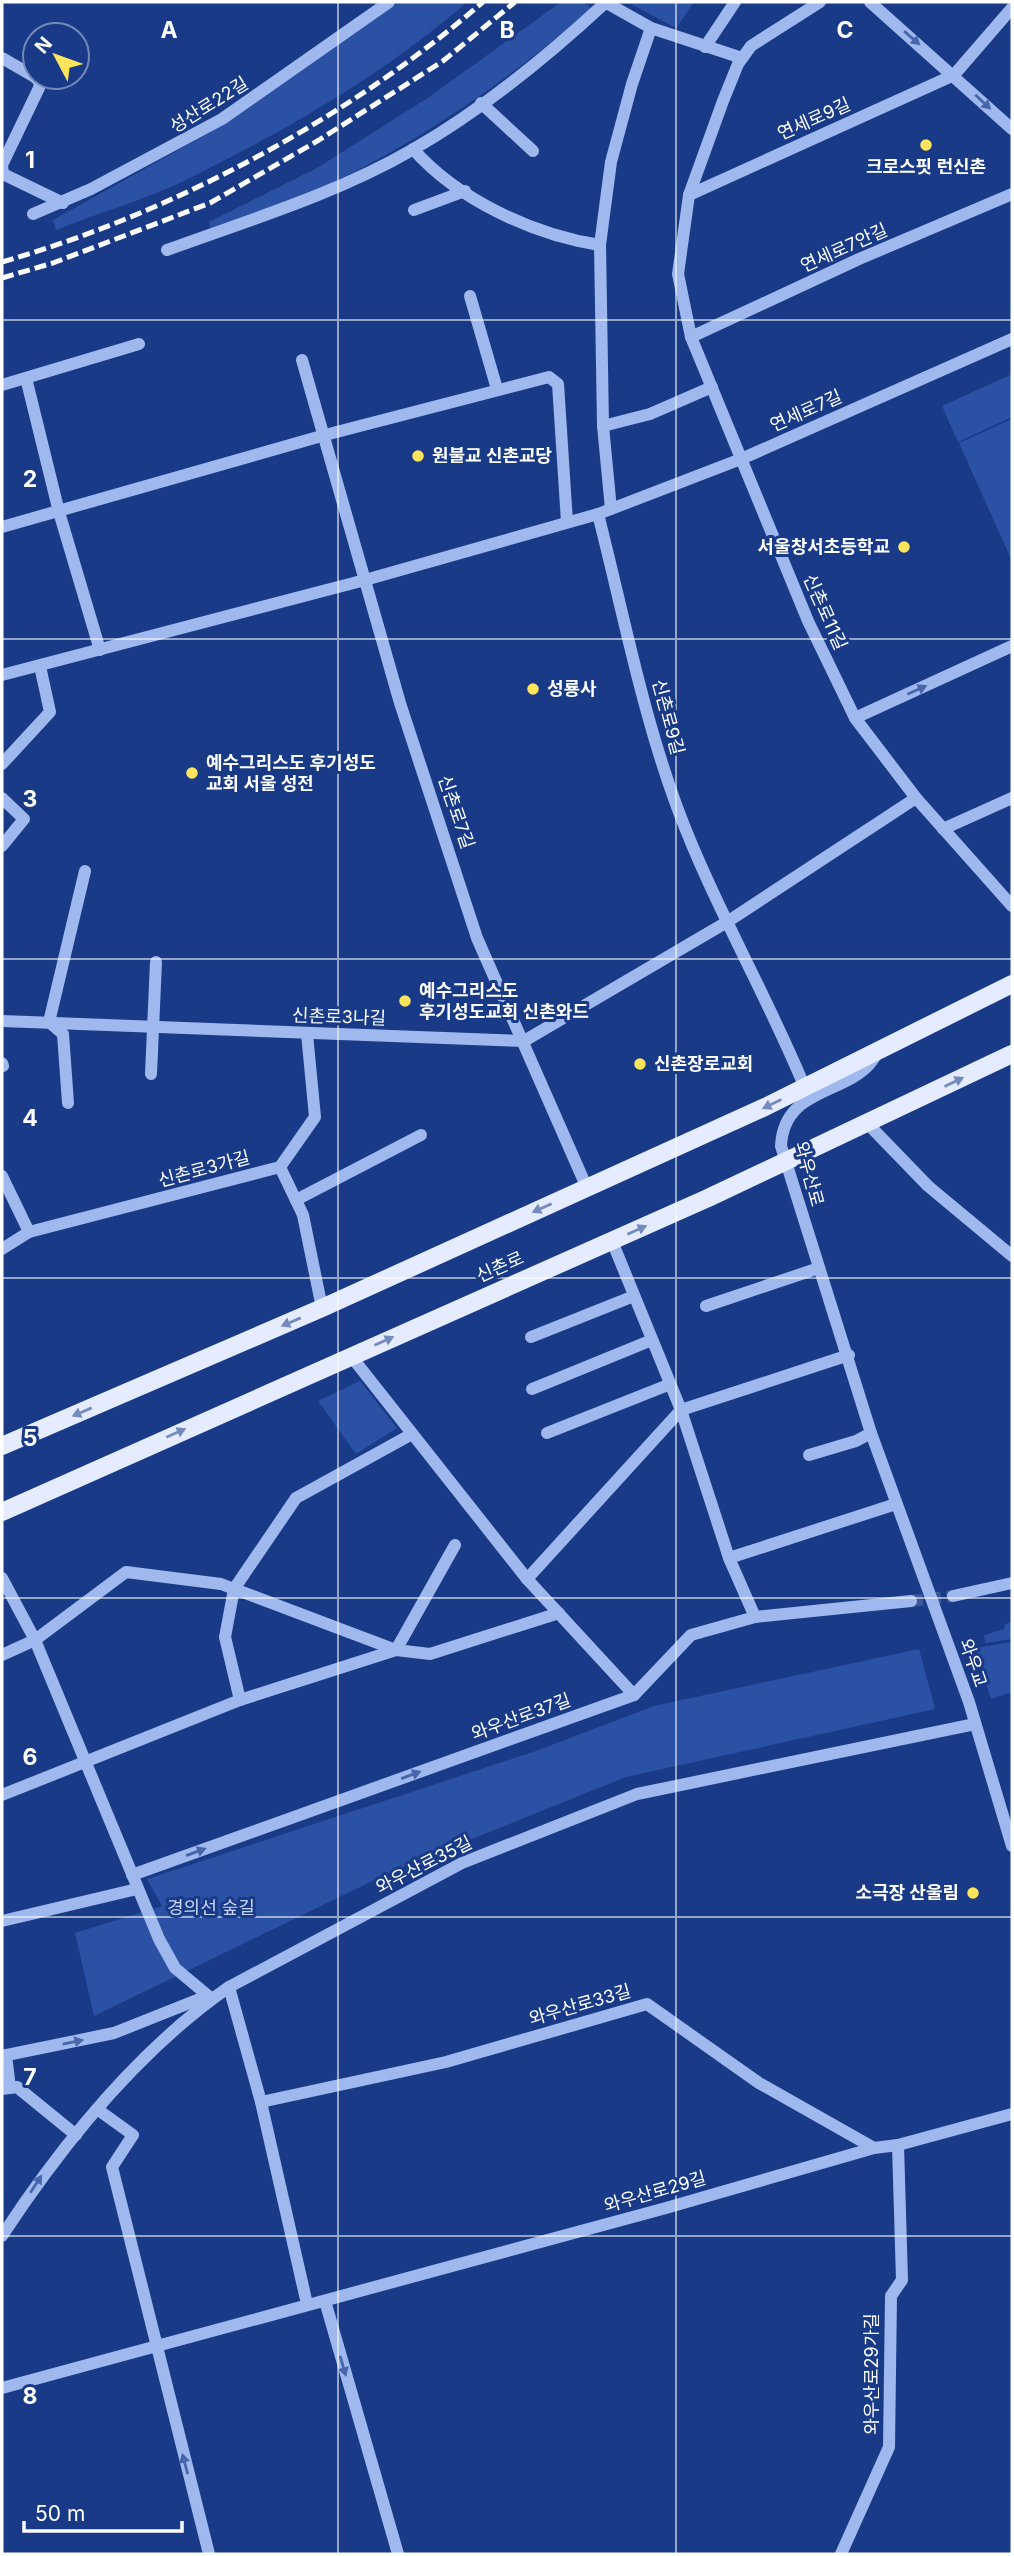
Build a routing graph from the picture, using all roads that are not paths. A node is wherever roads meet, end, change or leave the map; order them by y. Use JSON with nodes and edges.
{"nodes":[{"id":1,"x":389,"y":2,"type":"edge"},
{"id":2,"x":606,"y":2,"type":"edge"},
{"id":3,"x":736,"y":2,"type":"edge"},
{"id":4,"x":820,"y":2,"type":"edge"},
{"id":5,"x":870,"y":2,"type":"edge"},
{"id":6,"x":1012,"y":9,"type":"edge"},
{"id":7,"x":651,"y":28,"type":"junction"},
{"id":8,"x":705,"y":47,"type":"junction"},
{"id":9,"x":2,"y":58,"type":"edge"},
{"id":10,"x":742,"y":58,"type":"junction"},
{"id":11,"x":21,"y":69,"type":"edge"},
{"id":12,"x":954,"y":75,"type":"junction"},
{"id":13,"x":38,"y":91,"type":"edge"},
{"id":14,"x":481,"y":103,"type":"junction"},
{"id":15,"x":1012,"y":129,"type":"edge"},
{"id":16,"x":413,"y":149,"type":"junction"},
{"id":17,"x":533,"y":151,"type":"dead end"},
{"id":18,"x":465,"y":191,"type":"junction"},
{"id":19,"x":1012,"y":194,"type":"edge"},
{"id":20,"x":689,"y":195,"type":"junction"},
{"id":21,"x":64,"y":203,"type":"junction"},
{"id":22,"x":414,"y":210,"type":"dead end"},
{"id":23,"x":33,"y":214,"type":"dead end"},
{"id":24,"x":600,"y":245,"type":"junction"},
{"id":25,"x":167,"y":250,"type":"dead end"},
{"id":26,"x":470,"y":296,"type":"dead end"},
{"id":27,"x":691,"y":337,"type":"junction"},
{"id":28,"x":1012,"y":339,"type":"edge"},
{"id":29,"x":139,"y":344,"type":"dead end"},
{"id":30,"x":302,"y":360,"type":"dead end"},
{"id":31,"x":26,"y":379,"type":"junction"},
{"id":32,"x":2,"y":385,"type":"edge"},
{"id":33,"x":712,"y":387,"type":"junction"},
{"id":34,"x":496,"y":389,"type":"junction"},
{"id":35,"x":603,"y":426,"type":"junction"},
{"id":36,"x":326,"y":435,"type":"junction"},
{"id":37,"x":741,"y":459,"type":"junction"},
{"id":38,"x":59,"y":512,"type":"junction"},
{"id":39,"x":605,"y":512,"type":"junction"},
{"id":40,"x":567,"y":522,"type":"junction"},
{"id":41,"x":2,"y":527,"type":"edge"},
{"id":42,"x":365,"y":580,"type":"junction"},
{"id":43,"x":1012,"y":646,"type":"edge"},
{"id":44,"x":100,"y":650,"type":"junction"},
{"id":45,"x":40,"y":666,"type":"junction"},
{"id":46,"x":2,"y":675,"type":"edge"},
{"id":47,"x":855,"y":718,"type":"junction"},
{"id":48,"x":2,"y":764,"type":"edge"},
{"id":49,"x":916,"y":798,"type":"junction"},
{"id":50,"x":1012,"y":798,"type":"edge"},
{"id":51,"x":2,"y":799,"type":"edge"},
{"id":52,"x":943,"y":829,"type":"junction"},
{"id":53,"x":2,"y":846,"type":"edge"},
{"id":54,"x":85,"y":871,"type":"dead end"},
{"id":55,"x":1012,"y":906,"type":"edge"},
{"id":56,"x":727,"y":922,"type":"junction"},
{"id":57,"x":156,"y":962,"type":"dead end"},
{"id":58,"x":1012,"y":984,"type":"edge"},
{"id":59,"x":2,"y":1021,"type":"edge"},
{"id":60,"x":50,"y":1021,"type":"junction"},
{"id":61,"x":152,"y":1026,"type":"junction"},
{"id":62,"x":307,"y":1034,"type":"junction"},
{"id":63,"x":524,"y":1041,"type":"junction"},
{"id":64,"x":877,"y":1053,"type":"junction"},
{"id":65,"x":1012,"y":1054,"type":"edge"},
{"id":66,"x":151,"y":1074,"type":"dead end"},
{"id":67,"x":805,"y":1088,"type":"junction"},
{"id":68,"x":68,"y":1102,"type":"dead end"},
{"id":69,"x":867,"y":1123,"type":"junction"},
{"id":70,"x":421,"y":1135,"type":"dead end"},
{"id":71,"x":784,"y":1162,"type":"junction"},
{"id":72,"x":280,"y":1167,"type":"junction"},
{"id":73,"x":2,"y":1176,"type":"edge"},
{"id":74,"x":587,"y":1188,"type":"junction"},
{"id":75,"x":296,"y":1200,"type":"junction"},
{"id":76,"x":29,"y":1232,"type":"junction"},
{"id":77,"x":612,"y":1241,"type":"junction"},
{"id":78,"x":2,"y":1249,"type":"edge"},
{"id":79,"x":1012,"y":1256,"type":"edge"},
{"id":80,"x":819,"y":1268,"type":"junction"},
{"id":81,"x":634,"y":1296,"type":"junction"},
{"id":82,"x":706,"y":1306,"type":"dead end"},
{"id":83,"x":322,"y":1308,"type":"junction"},
{"id":84,"x":531,"y":1337,"type":"dead end"},
{"id":85,"x":652,"y":1340,"type":"junction"},
{"id":86,"x":849,"y":1355,"type":"junction"},
{"id":87,"x":351,"y":1356,"type":"junction"},
{"id":88,"x":668,"y":1385,"type":"junction"},
{"id":89,"x":533,"y":1389,"type":"dead end"},
{"id":90,"x":681,"y":1410,"type":"junction"},
{"id":91,"x":547,"y":1433,"type":"dead end"},
{"id":92,"x":871,"y":1433,"type":"junction"},
{"id":93,"x":412,"y":1434,"type":"junction"},
{"id":94,"x":2,"y":1446,"type":"edge"},
{"id":95,"x":809,"y":1455,"type":"dead end"},
{"id":96,"x":897,"y":1504,"type":"junction"},
{"id":97,"x":2,"y":1512,"type":"edge"},
{"id":98,"x":456,"y":1545,"type":"dead end"},
{"id":99,"x":729,"y":1558,"type":"junction"},
{"id":100,"x":2,"y":1578,"type":"edge"},
{"id":101,"x":527,"y":1578,"type":"junction"},
{"id":102,"x":1012,"y":1583,"type":"edge"},
{"id":103,"x":234,"y":1589,"type":"junction"},
{"id":104,"x":959,"y":1595,"type":"tunnel mouth"},
{"id":105,"x":911,"y":1601,"type":"tunnel mouth"},
{"id":106,"x":559,"y":1613,"type":"junction"},
{"id":107,"x":755,"y":1617,"type":"junction"},
{"id":108,"x":945,"y":1635,"type":"joint"},
{"id":109,"x":34,"y":1640,"type":"junction"},
{"id":110,"x":396,"y":1650,"type":"junction"},
{"id":111,"x":2,"y":1655,"type":"edge"},
{"id":112,"x":634,"y":1695,"type":"junction"},
{"id":113,"x":240,"y":1700,"type":"junction"},
{"id":114,"x":975,"y":1724,"type":"junction"},
{"id":115,"x":85,"y":1761,"type":"junction"},
{"id":116,"x":2,"y":1795,"type":"edge"},
{"id":117,"x":1012,"y":1846,"type":"edge"},
{"id":118,"x":132,"y":1875,"type":"junction"},
{"id":119,"x":137,"y":1889,"type":"junction"},
{"id":120,"x":2,"y":1922,"type":"edge"},
{"id":121,"x":229,"y":1987,"type":"junction"},
{"id":122,"x":209,"y":1998,"type":"junction"},
{"id":123,"x":4,"y":2056,"type":"edge"},
{"id":124,"x":6,"y":2088,"type":"edge"},
{"id":125,"x":261,"y":2102,"type":"junction"},
{"id":126,"x":97,"y":2109,"type":"junction"},
{"id":127,"x":1012,"y":2114,"type":"edge"},
{"id":128,"x":76,"y":2135,"type":"junction"},
{"id":129,"x":898,"y":2145,"type":"junction"},
{"id":130,"x":874,"y":2148,"type":"junction"},
{"id":131,"x":2,"y":2236,"type":"edge"},
{"id":132,"x":324,"y":2301,"type":"junction"},
{"id":133,"x":307,"y":2304,"type":"junction"},
{"id":134,"x":155,"y":2347,"type":"junction"},
{"id":135,"x":2,"y":2388,"type":"edge"},
{"id":136,"x":209,"y":2554,"type":"edge"},
{"id":137,"x":398,"y":2554,"type":"edge"},
{"id":138,"x":841,"y":2554,"type":"edge"}],
"edges":[{"from":1,"to":21,"type":"street","name":"성산로22길"},
{"from":2,"to":7,"type":"street"},
{"from":2,"to":14,"type":"street"},
{"from":3,"to":8,"type":"street"},
{"from":4,"to":10,"type":"street"},
{"from":5,"to":12,"type":"street","one_way":true},
{"from":6,"to":12,"type":"street","name":"연세로9길"},
{"from":7,"to":8,"type":"street"},
{"from":7,"to":24,"type":"street","name":"신촌로9길"},
{"from":8,"to":10,"type":"street"},
{"from":9,"to":11,"type":"street"},
{"from":10,"to":20,"type":"street","name":"신촌로11길"},
{"from":12,"to":15,"type":"street","one_way":true},
{"from":12,"to":20,"type":"street","name":"연세로9길"},
{"from":13,"to":21,"type":"street"},
{"from":14,"to":16,"type":"street"},
{"from":14,"to":17,"type":"street"},
{"from":16,"to":18,"type":"street"},
{"from":16,"to":25,"type":"street"},
{"from":18,"to":22,"type":"street"},
{"from":18,"to":24,"type":"street"},
{"from":19,"to":27,"type":"street","name":"연세로7안길"},
{"from":20,"to":27,"type":"street","name":"신촌로11길"},
{"from":21,"to":23,"type":"street","name":"성산로22길"},
{"from":24,"to":35,"type":"street","name":"신촌로9길"},
{"from":26,"to":34,"type":"street"},
{"from":27,"to":33,"type":"street","name":"신촌로11길"},
{"from":28,"to":37,"type":"street","name":"연세로7길"},
{"from":29,"to":31,"type":"street"},
{"from":30,"to":36,"type":"street","name":"신촌로7길"},
{"from":31,"to":32,"type":"street"},
{"from":31,"to":38,"type":"street"},
{"from":33,"to":35,"type":"street"},
{"from":33,"to":37,"type":"street","name":"신촌로11길"},
{"from":34,"to":36,"type":"street"},
{"from":34,"to":40,"type":"street"},
{"from":35,"to":39,"type":"street","name":"신촌로9길"},
{"from":36,"to":38,"type":"street"},
{"from":36,"to":42,"type":"street","name":"신촌로7길"},
{"from":37,"to":39,"type":"street","name":"연세로7길"},
{"from":37,"to":47,"type":"street","name":"신촌로11길"},
{"from":38,"to":41,"type":"street"},
{"from":38,"to":44,"type":"street"},
{"from":39,"to":40,"type":"street"},
{"from":39,"to":56,"type":"street","name":"신촌로9길"},
{"from":40,"to":42,"type":"street"},
{"from":42,"to":44,"type":"street"},
{"from":42,"to":63,"type":"street","name":"신촌로7길"},
{"from":47,"to":43,"type":"street","one_way":true},
{"from":44,"to":45,"type":"street"},
{"from":45,"to":46,"type":"street"},
{"from":45,"to":48,"type":"street"},
{"from":47,"to":49,"type":"street","name":"신촌로11길"},
{"from":49,"to":52,"type":"street","name":"신촌로11길"},
{"from":49,"to":56,"type":"street"},
{"from":50,"to":52,"type":"street"},
{"from":51,"to":53,"type":"street"},
{"from":52,"to":55,"type":"street","name":"신촌로11길"},
{"from":54,"to":60,"type":"street"},
{"from":56,"to":63,"type":"street"},
{"from":56,"to":67,"type":"street","name":"신촌로9길"},
{"from":57,"to":61,"type":"street"},
{"from":58,"to":64,"type":"main road","name":"신촌로"},
{"from":59,"to":60,"type":"street","name":"신촌로3나길"},
{"from":60,"to":61,"type":"street","name":"신촌로3나길"},
{"from":60,"to":68,"type":"street"},
{"from":61,"to":62,"type":"street","name":"신촌로3나길"},
{"from":61,"to":66,"type":"street"},
{"from":62,"to":63,"type":"street","name":"신촌로3나길"},
{"from":62,"to":72,"type":"street"},
{"from":63,"to":74,"type":"street","name":"신촌로7길"},
{"from":64,"to":67,"type":"main road","name":"신촌로"},
{"from":64,"to":71,"type":"street","name":"와우산로"},
{"from":69,"to":65,"type":"main road","name":"신촌로","one_way":true},
{"from":67,"to":74,"type":"main road","name":"신촌로","one_way":true},
{"from":69,"to":71,"type":"main road","name":"신촌로"},
{"from":69,"to":79,"type":"street"},
{"from":70,"to":75,"type":"street"},
{"from":77,"to":71,"type":"main road","name":"신촌로","one_way":true},
{"from":71,"to":80,"type":"street","name":"와우산로"},
{"from":72,"to":75,"type":"street"},
{"from":72,"to":76,"type":"street","name":"신촌로3가길"},
{"from":73,"to":76,"type":"street"},
{"from":74,"to":83,"type":"main road","name":"신촌로","one_way":true},
{"from":75,"to":83,"type":"street"},
{"from":76,"to":78,"type":"street","name":"신촌로3가길"},
{"from":77,"to":81,"type":"street"},
{"from":87,"to":77,"type":"main road","name":"신촌로","one_way":true},
{"from":80,"to":82,"type":"street"},
{"from":80,"to":86,"type":"street","name":"와우산로"},
{"from":81,"to":84,"type":"street"},
{"from":81,"to":85,"type":"street"},
{"from":83,"to":94,"type":"main road","name":"신촌로","one_way":true},
{"from":85,"to":88,"type":"street"},
{"from":85,"to":89,"type":"street"},
{"from":86,"to":90,"type":"street"},
{"from":86,"to":92,"type":"street","name":"와우산로"},
{"from":87,"to":93,"type":"street"},
{"from":97,"to":87,"type":"main road","name":"신촌로","one_way":true},
{"from":88,"to":90,"type":"street"},
{"from":88,"to":91,"type":"street"},
{"from":90,"to":99,"type":"street"},
{"from":90,"to":101,"type":"street"},
{"from":92,"to":95,"type":"street"},
{"from":92,"to":96,"type":"street","name":"와우산로"},
{"from":93,"to":101,"type":"street"},
{"from":93,"to":103,"type":"street"},
{"from":96,"to":99,"type":"street"},
{"from":96,"to":108,"type":"street","name":"와우산로"},
{"from":98,"to":110,"type":"street"},
{"from":99,"to":107,"type":"street"},
{"from":100,"to":109,"type":"street"},
{"from":101,"to":106,"type":"street"},
{"from":102,"to":104,"type":"street"},
{"from":103,"to":109,"type":"street"},
{"from":103,"to":110,"type":"street"},
{"from":103,"to":113,"type":"street"},
{"from":105,"to":107,"type":"street","name":"와우산로37길"},
{"from":106,"to":110,"type":"street"},
{"from":106,"to":112,"type":"street"},
{"from":107,"to":112,"type":"street","name":"와우산로37길"},
{"from":108,"to":114,"type":"street","name":"와우교"},
{"from":109,"to":111,"type":"street"},
{"from":109,"to":115,"type":"street"},
{"from":110,"to":113,"type":"street"},
{"from":118,"to":112,"type":"street","name":"와우산로37길","one_way":true},
{"from":113,"to":115,"type":"street"},
{"from":114,"to":117,"type":"street"},
{"from":114,"to":121,"type":"street","name":"와우산로35길"},
{"from":115,"to":116,"type":"street"},
{"from":115,"to":118,"type":"street"},
{"from":118,"to":119,"type":"street"},
{"from":119,"to":120,"type":"street"},
{"from":119,"to":122,"type":"street"},
{"from":121,"to":122,"type":"street","name":"와우산로35길"},
{"from":121,"to":125,"type":"street"},
{"from":123,"to":122,"type":"street","one_way":true},
{"from":122,"to":126,"type":"street","name":"와우산로35길"},
{"from":123,"to":124,"type":"street"},
{"from":124,"to":128,"type":"street"},
{"from":125,"to":130,"type":"street","name":"와우산로33길"},
{"from":125,"to":133,"type":"street"},
{"from":126,"to":128,"type":"street","name":"와우산로35길"},
{"from":126,"to":134,"type":"street"},
{"from":127,"to":129,"type":"street","name":"와우산로29길"},
{"from":131,"to":128,"type":"street","name":"와우산로35길","one_way":true},
{"from":129,"to":130,"type":"street","name":"와우산로29길"},
{"from":129,"to":138,"type":"street","name":"와우산로29가길"},
{"from":130,"to":132,"type":"street","name":"와우산로29길"},
{"from":132,"to":133,"type":"street","name":"와우산로29길"},
{"from":132,"to":137,"type":"street","one_way":true},
{"from":133,"to":134,"type":"street","name":"와우산로29길"},
{"from":134,"to":135,"type":"street","name":"와우산로29길"},
{"from":136,"to":134,"type":"street","one_way":true}]}
